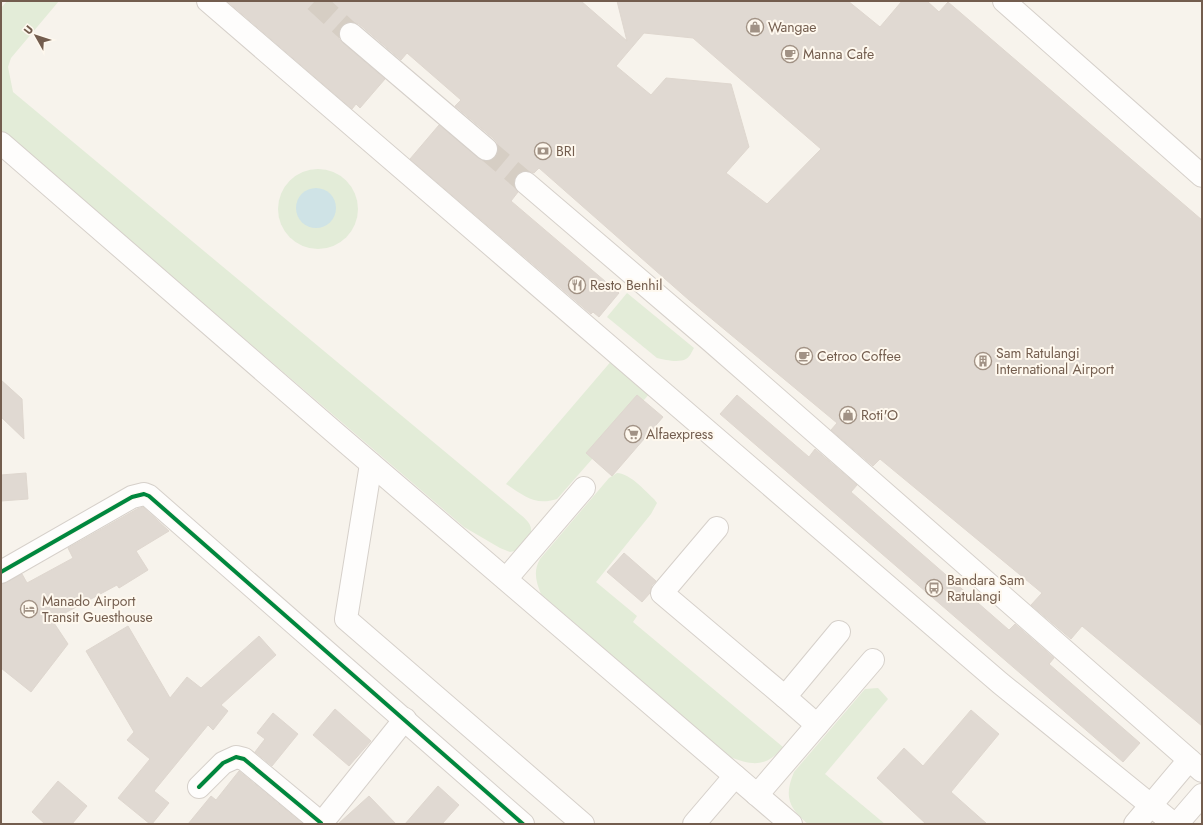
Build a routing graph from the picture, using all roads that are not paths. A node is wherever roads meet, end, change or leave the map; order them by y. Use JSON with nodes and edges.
{"nodes":[{"id":1,"x":208,"y":1,"type":"edge"},
{"id":2,"x":1004,"y":1,"type":"edge"},
{"id":3,"x":351,"y":34,"type":"tunnel mouth"},
{"id":4,"x":1,"y":143,"type":"edge"},
{"id":5,"x":486,"y":149,"type":"tunnel mouth"},
{"id":6,"x":1202,"y":176,"type":"edge"},
{"id":7,"x":526,"y":183,"type":"tunnel mouth"},
{"id":8,"x":371,"y":464,"type":"junction"},
{"id":9,"x":584,"y":488,"type":"dead end"},
{"id":10,"x":717,"y":528,"type":"dead end"},
{"id":11,"x":1,"y":572,"type":"edge"},
{"id":12,"x":506,"y":579,"type":"junction"},
{"id":13,"x":840,"y":632,"type":"dead end"},
{"id":14,"x":873,"y":660,"type":"dead end"},
{"id":15,"x":785,"y":697,"type":"junction"},
{"id":16,"x":406,"y":719,"type":"junction"},
{"id":17,"x":817,"y":725,"type":"junction"},
{"id":18,"x":1196,"y":766,"type":"edge"},
{"id":19,"x":735,"y":776,"type":"junction"},
{"id":20,"x":199,"y":788,"type":"dead end"},
{"id":21,"x":757,"y":795,"type":"junction"},
{"id":22,"x":1202,"y":795,"type":"edge"},
{"id":23,"x":1151,"y":805,"type":"junction"},
{"id":24,"x":321,"y":824,"type":"edge"},
{"id":25,"x":523,"y":824,"type":"edge"},
{"id":26,"x":583,"y":824,"type":"edge"},
{"id":27,"x":694,"y":824,"type":"edge"},
{"id":28,"x":791,"y":824,"type":"edge"},
{"id":29,"x":1135,"y":824,"type":"edge"},
{"id":30,"x":1176,"y":824,"type":"edge"}],
"edges":[{"from":1,"to":23,"type":"street"},
{"from":2,"to":6,"type":"street"},
{"from":3,"to":5,"type":"street"},
{"from":4,"to":8,"type":"street"},
{"from":7,"to":18,"type":"street"},
{"from":8,"to":12,"type":"street"},
{"from":8,"to":26,"type":"street"},
{"from":9,"to":12,"type":"street"},
{"from":10,"to":15,"type":"street"},
{"from":11,"to":16,"type":"street"},
{"from":12,"to":19,"type":"street"},
{"from":13,"to":15,"type":"street"},
{"from":14,"to":17,"type":"street"},
{"from":15,"to":17,"type":"street"},
{"from":16,"to":24,"type":"street"},
{"from":16,"to":25,"type":"street"},
{"from":17,"to":21,"type":"street"},
{"from":18,"to":23,"type":"street"},
{"from":19,"to":21,"type":"street"},
{"from":19,"to":27,"type":"street"},
{"from":20,"to":24,"type":"street"},
{"from":21,"to":28,"type":"street"},
{"from":22,"to":30,"type":"street"},
{"from":23,"to":29,"type":"street"},
{"from":23,"to":30,"type":"street"}]}
